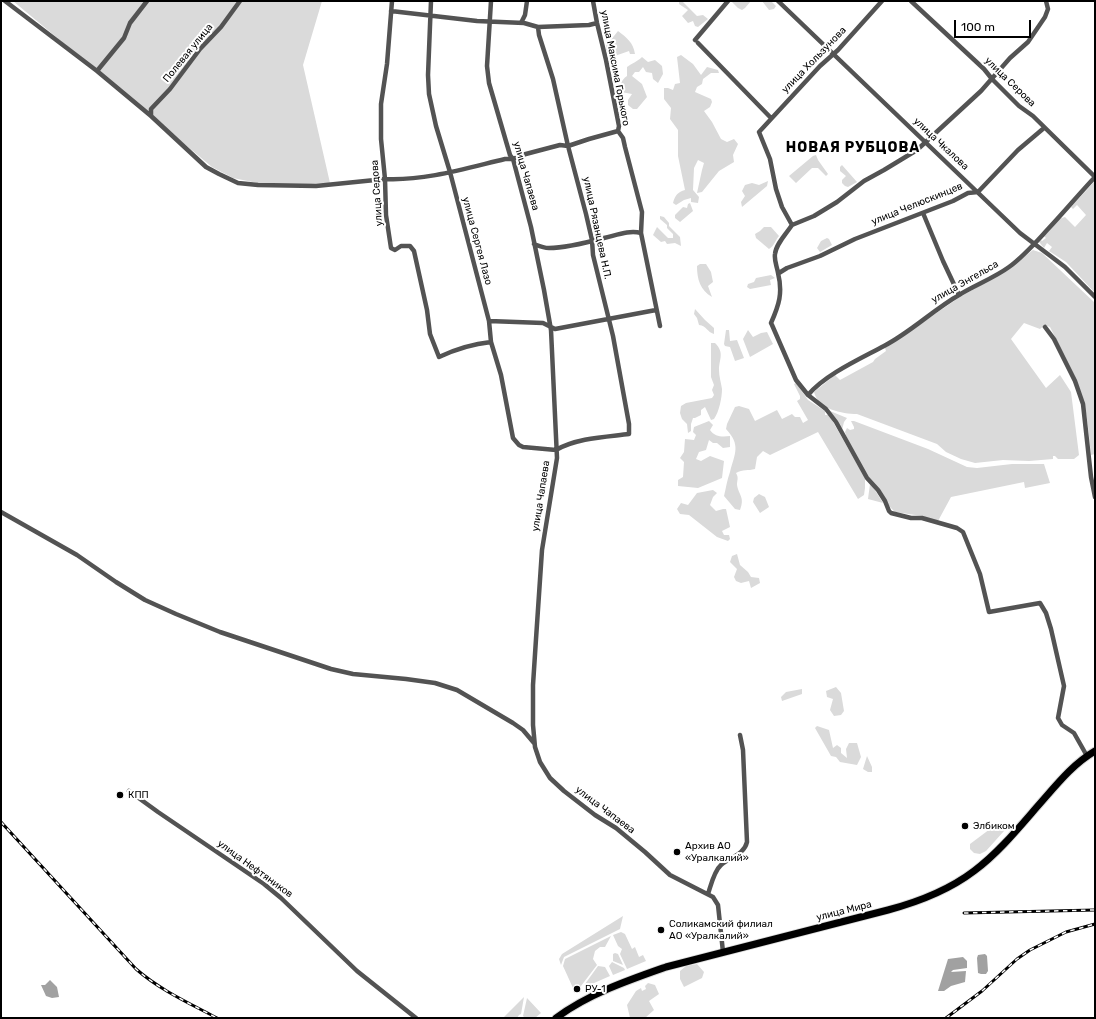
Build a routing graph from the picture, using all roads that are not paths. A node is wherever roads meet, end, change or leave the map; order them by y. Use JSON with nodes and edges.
{"nodes":[{"id":1,"x":5,"y":1,"type":"edge"},
{"id":2,"x":147,"y":1,"type":"edge"},
{"id":3,"x":240,"y":1,"type":"edge"},
{"id":4,"x":392,"y":1,"type":"edge"},
{"id":5,"x":431,"y":1,"type":"edge"},
{"id":6,"x":491,"y":1,"type":"edge"},
{"id":7,"x":527,"y":1,"type":"edge"},
{"id":8,"x":593,"y":1,"type":"edge"},
{"id":9,"x":728,"y":1,"type":"edge"},
{"id":10,"x":778,"y":1,"type":"edge"},
{"id":11,"x":882,"y":1,"type":"edge"},
{"id":12,"x":911,"y":1,"type":"edge"},
{"id":13,"x":1047,"y":3,"type":"edge"},
{"id":14,"x":391,"y":11,"type":"junction"},
{"id":15,"x":430,"y":15,"type":"junction"},
{"id":16,"x":489,"y":21,"type":"junction"},
{"id":17,"x":521,"y":23,"type":"junction"},
{"id":18,"x":597,"y":23,"type":"junction"},
{"id":19,"x":538,"y":27,"type":"junction"},
{"id":20,"x":834,"y":54,"type":"junction"},
{"id":21,"x":97,"y":71,"type":"junction"},
{"id":22,"x":992,"y":79,"type":"junction"},
{"id":23,"x":151,"y":116,"type":"junction"},
{"id":24,"x":771,"y":118,"type":"junction"},
{"id":25,"x":1044,"y":128,"type":"junction"},
{"id":26,"x":618,"y":131,"type":"junction"},
{"id":27,"x":926,"y":142,"type":"junction"},
{"id":28,"x":568,"y":146,"type":"junction"},
{"id":29,"x":513,"y":159,"type":"junction"},
{"id":30,"x":450,"y":172,"type":"junction"},
{"id":31,"x":1095,"y":177,"type":"edge"},
{"id":32,"x":385,"y":179,"type":"junction"},
{"id":33,"x":978,"y":192,"type":"junction"},
{"id":34,"x":924,"y":213,"type":"junction"},
{"id":35,"x":792,"y":225,"type":"junction"},
{"id":36,"x":641,"y":234,"type":"junction"},
{"id":37,"x":592,"y":240,"type":"junction"},
{"id":38,"x":534,"y":244,"type":"junction"},
{"id":39,"x":1034,"y":244,"type":"junction"},
{"id":40,"x":779,"y":273,"type":"junction"},
{"id":41,"x":959,"y":294,"type":"junction"},
{"id":42,"x":1095,"y":297,"type":"edge"},
{"id":43,"x":656,"y":310,"type":"junction"},
{"id":44,"x":608,"y":319,"type":"junction"},
{"id":45,"x":489,"y":321,"type":"junction"},
{"id":46,"x":660,"y":326,"type":"dead end"},
{"id":47,"x":550,"y":327,"type":"junction"},
{"id":48,"x":1045,"y":327,"type":"dead end"},
{"id":49,"x":491,"y":342,"type":"junction"},
{"id":50,"x":808,"y":395,"type":"junction"},
{"id":51,"x":556,"y":450,"type":"junction"},
{"id":52,"x":1095,"y":498,"type":"edge"},
{"id":53,"x":1,"y":512,"type":"edge"},
{"id":54,"x":740,"y":736,"type":"dead end"},
{"id":55,"x":534,"y":743,"type":"junction"},
{"id":56,"x":1095,"y":751,"type":"edge"},
{"id":57,"x":1087,"y":756,"type":"junction"},
{"id":58,"x":129,"y":791,"type":"dead end"},
{"id":59,"x":708,"y":894,"type":"junction"},
{"id":60,"x":723,"y":952,"type":"junction"},
{"id":61,"x":416,"y":1018,"type":"edge"},
{"id":62,"x":556,"y":1018,"type":"edge"}],
"edges":[{"from":1,"to":21,"type":"street"},
{"from":2,"to":21,"type":"street"},
{"from":3,"to":23,"type":"street","name":"Полевая улица"},
{"from":4,"to":14,"type":"street","name":"улица Седова"},
{"from":5,"to":15,"type":"street","name":"улица Сергея Лазо"},
{"from":6,"to":16,"type":"street","name":"улица Чапаева"},
{"from":7,"to":17,"type":"street"},
{"from":8,"to":18,"type":"street","name":"улица Максима Горького"},
{"from":9,"to":24,"type":"street"},
{"from":10,"to":20,"type":"street","name":"улица Чкалова"},
{"from":11,"to":20,"type":"street","name":"улица Хользунова"},
{"from":12,"to":22,"type":"street","name":"улица Серова"},
{"from":13,"to":22,"type":"street"},
{"from":14,"to":15,"type":"street"},
{"from":14,"to":32,"type":"street","name":"улица Седова"},
{"from":15,"to":16,"type":"street"},
{"from":15,"to":30,"type":"street","name":"улица Сергея Лазо"},
{"from":16,"to":17,"type":"street"},
{"from":16,"to":29,"type":"street","name":"улица Чапаева"},
{"from":17,"to":19,"type":"street"},
{"from":18,"to":19,"type":"street"},
{"from":18,"to":26,"type":"street","name":"улица Максима Горького"},
{"from":19,"to":28,"type":"street","name":"улица Рязанцева Н.П."},
{"from":20,"to":24,"type":"street","name":"улица Хользунова"},
{"from":20,"to":27,"type":"street","name":"улица Чкалова"},
{"from":21,"to":23,"type":"street"},
{"from":22,"to":25,"type":"street","name":"улица Серова"},
{"from":22,"to":27,"type":"street"},
{"from":23,"to":32,"type":"street"},
{"from":24,"to":35,"type":"street","name":"улица Хользунова"},
{"from":25,"to":31,"type":"street","name":"улица Серова"},
{"from":25,"to":33,"type":"street","name":"улица Челюскинцев"},
{"from":26,"to":28,"type":"street"},
{"from":26,"to":36,"type":"street","name":"улица Максима Горького"},
{"from":27,"to":33,"type":"street","name":"улица Чкалова"},
{"from":27,"to":35,"type":"street"},
{"from":28,"to":29,"type":"street"},
{"from":28,"to":37,"type":"street","name":"улица Рязанцева Н.П."},
{"from":29,"to":30,"type":"street"},
{"from":29,"to":38,"type":"street","name":"улица Чапаева"},
{"from":30,"to":32,"type":"street"},
{"from":30,"to":45,"type":"street","name":"улица Сергея Лазо"},
{"from":31,"to":39,"type":"street","name":"улица Энгельса"},
{"from":32,"to":49,"type":"street","name":"улица Седова"},
{"from":33,"to":34,"type":"street","name":"улица Челюскинцев"},
{"from":33,"to":39,"type":"street","name":"улица Чкалова"},
{"from":34,"to":40,"type":"street","name":"улица Челюскинцев"},
{"from":34,"to":41,"type":"street"},
{"from":35,"to":40,"type":"street"},
{"from":36,"to":37,"type":"street"},
{"from":36,"to":43,"type":"street","name":"улица Максима Горького"},
{"from":37,"to":38,"type":"street"},
{"from":37,"to":44,"type":"street","name":"улица Рязанцева Н.П."},
{"from":38,"to":47,"type":"street","name":"улица Чапаева"},
{"from":39,"to":41,"type":"street","name":"улица Энгельса"},
{"from":39,"to":42,"type":"street","name":"улица Чкалова"},
{"from":40,"to":50,"type":"street"},
{"from":41,"to":50,"type":"street","name":"улица Энгельса"},
{"from":43,"to":44,"type":"street"},
{"from":43,"to":46,"type":"street","name":"улица Максима Горького"},
{"from":44,"to":47,"type":"street"},
{"from":44,"to":51,"type":"street","name":"улица Рязанцева Н.П."},
{"from":45,"to":47,"type":"street"},
{"from":45,"to":49,"type":"street","name":"улица Сергея Лазо"},
{"from":47,"to":51,"type":"street","name":"улица Чапаева"},
{"from":48,"to":52,"type":"street"},
{"from":49,"to":51,"type":"street","name":"улица Сергея Лазо"},
{"from":50,"to":57,"type":"street"},
{"from":51,"to":55,"type":"street","name":"улица Чапаева"},
{"from":53,"to":55,"type":"street"},
{"from":54,"to":59,"type":"street"},
{"from":55,"to":59,"type":"street","name":"улица Чапаева"},
{"from":56,"to":57,"type":"highway","name":"улица Мира"},
{"from":57,"to":60,"type":"highway","name":"улица Мира"},
{"from":58,"to":61,"type":"street","name":"улица Нефтяников"},
{"from":59,"to":60,"type":"street","name":"улица Чапаева"},
{"from":60,"to":62,"type":"highway","name":"улица Мира"}]}
